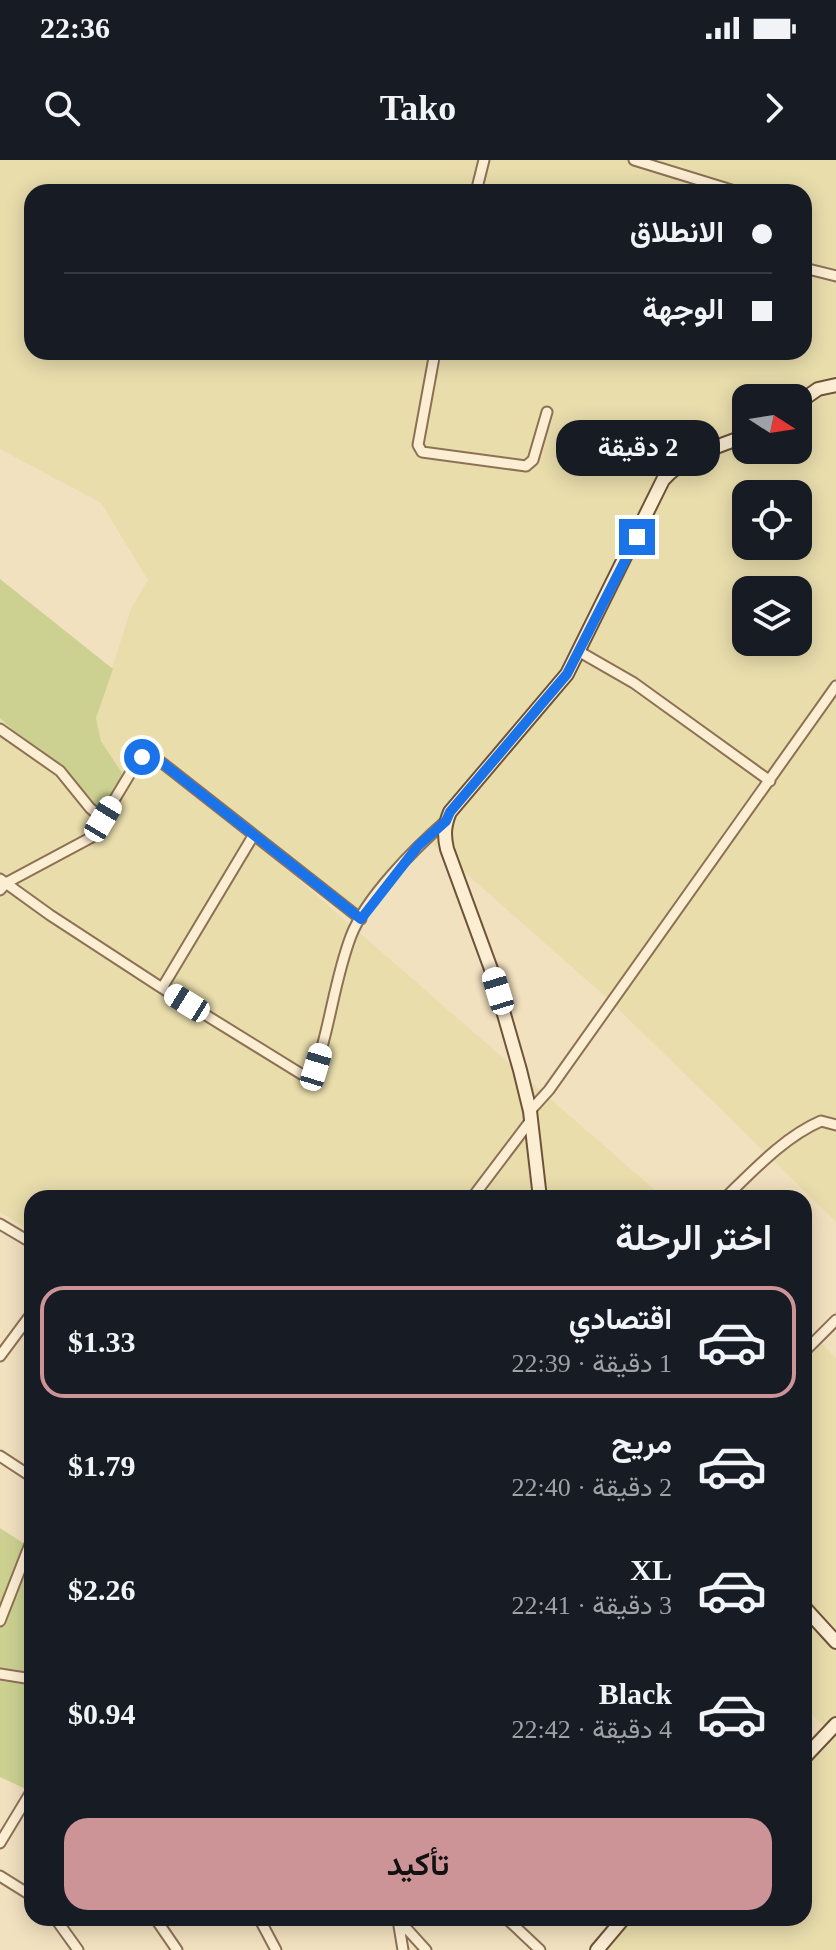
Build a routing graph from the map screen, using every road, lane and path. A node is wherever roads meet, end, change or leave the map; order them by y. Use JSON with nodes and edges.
{"nodes":[{"id":1,"x":484,"y":160,"type":"edge"},
{"id":2,"x":634,"y":160,"type":"edge"},
{"id":3,"x":478,"y":184,"type":"edge"},
{"id":4,"x":712,"y":184,"type":"edge"},
{"id":5,"x":812,"y":270,"type":"edge"},
{"id":6,"x":836,"y":276,"type":"edge"},
{"id":7,"x":434,"y":360,"type":"edge"},
{"id":8,"x":836,"y":385,"type":"edge"},
{"id":9,"x":812,"y":393,"type":"edge"},
{"id":10,"x":547,"y":412,"type":"dead end"},
{"id":11,"x":732,"y":442,"type":"edge"},
{"id":12,"x":580,"y":652,"type":"junction"},
{"id":13,"x":836,"y":686,"type":"edge"},
{"id":14,"x":0,"y":729,"type":"edge"},
{"id":15,"x":770,"y":781,"type":"junction"},
{"id":16,"x":103,"y":819,"type":"junction"},
{"id":17,"x":446,"y":821,"type":"junction"},
{"id":18,"x":253,"y":836,"type":"junction"},
{"id":19,"x":2,"y":884,"type":"edge"},
{"id":20,"x":361,"y":919,"type":"junction"},
{"id":21,"x":162,"y":988,"type":"junction"},
{"id":22,"x":531,"y":1116,"type":"junction"},
{"id":23,"x":836,"y":1125,"type":"edge"},
{"id":24,"x":478,"y":1190,"type":"edge"},
{"id":25,"x":539,"y":1190,"type":"edge"},
{"id":26,"x":733,"y":1190,"type":"edge"},
{"id":27,"x":0,"y":1224,"type":"edge"},
{"id":28,"x":24,"y":1238,"type":"edge"},
{"id":29,"x":836,"y":1320,"type":"edge"},
{"id":30,"x":24,"y":1322,"type":"edge"},
{"id":31,"x":3,"y":1344,"type":"edge"},
{"id":32,"x":812,"y":1344,"type":"edge"},
{"id":33,"x":0,"y":1356,"type":"edge"},
{"id":34,"x":0,"y":1456,"type":"edge"},
{"id":35,"x":24,"y":1472,"type":"edge"},
{"id":36,"x":24,"y":1562,"type":"edge"},
{"id":37,"x":21,"y":1571,"type":"junction"},
{"id":38,"x":24,"y":1572,"type":"edge"},
{"id":39,"x":0,"y":1592,"type":"edge"},
{"id":40,"x":10,"y":1599,"type":"junction"},
{"id":41,"x":812,"y":1616,"type":"edge"},
{"id":42,"x":0,"y":1621,"type":"edge"},
{"id":43,"x":836,"y":1642,"type":"edge"},
{"id":44,"x":0,"y":1674,"type":"edge"},
{"id":45,"x":24,"y":1678,"type":"edge"},
{"id":46,"x":836,"y":1724,"type":"edge"},
{"id":47,"x":812,"y":1750,"type":"edge"},
{"id":48,"x":24,"y":1803,"type":"edge"},
{"id":49,"x":0,"y":1843,"type":"edge"},
{"id":50,"x":0,"y":1876,"type":"edge"},
{"id":51,"x":24,"y":1891,"type":"edge"},
{"id":52,"x":64,"y":1926,"type":"edge"},
{"id":53,"x":160,"y":1926,"type":"edge"},
{"id":54,"x":263,"y":1926,"type":"edge"},
{"id":55,"x":398,"y":1926,"type":"edge"},
{"id":56,"x":404,"y":1926,"type":"edge"},
{"id":57,"x":514,"y":1926,"type":"edge"},
{"id":58,"x":617,"y":1926,"type":"edge"},
{"id":59,"x":78,"y":1950,"type":"edge"},
{"id":60,"x":177,"y":1950,"type":"edge"},
{"id":61,"x":276,"y":1950,"type":"edge"},
{"id":62,"x":403,"y":1950,"type":"edge"},
{"id":63,"x":426,"y":1950,"type":"edge"},
{"id":64,"x":540,"y":1950,"type":"edge"},
{"id":65,"x":597,"y":1950,"type":"edge"}],
"edges":[{"from":1,"to":3,"type":"street"},
{"from":2,"to":4,"type":"street"},
{"from":5,"to":6,"type":"street"},
{"from":7,"to":10,"type":"street"},
{"from":8,"to":9,"type":"street"},
{"from":11,"to":12,"type":"street"},
{"from":12,"to":15,"type":"street"},
{"from":12,"to":17,"type":"street"},
{"from":13,"to":15,"type":"street"},
{"from":14,"to":16,"type":"street"},
{"from":15,"to":22,"type":"street"},
{"from":16,"to":18,"type":"street"},
{"from":16,"to":19,"type":"street"},
{"from":17,"to":20,"type":"street"},
{"from":17,"to":22,"type":"street"},
{"from":18,"to":20,"type":"street"},
{"from":18,"to":21,"type":"street"},
{"from":19,"to":21,"type":"street"},
{"from":20,"to":21,"type":"street"},
{"from":22,"to":24,"type":"street"},
{"from":22,"to":25,"type":"street"},
{"from":23,"to":26,"type":"street"},
{"from":27,"to":28,"type":"street"},
{"from":29,"to":32,"type":"street"},
{"from":30,"to":31,"type":"street"},
{"from":31,"to":33,"type":"street"},
{"from":34,"to":35,"type":"street"},
{"from":36,"to":37,"type":"street"},
{"from":37,"to":38,"type":"street"},
{"from":37,"to":40,"type":"street"},
{"from":39,"to":40,"type":"street"},
{"from":40,"to":42,"type":"street"},
{"from":41,"to":43,"type":"street"},
{"from":44,"to":45,"type":"street"},
{"from":46,"to":47,"type":"street"},
{"from":48,"to":49,"type":"street"},
{"from":50,"to":51,"type":"street"},
{"from":52,"to":59,"type":"street"},
{"from":53,"to":60,"type":"street"},
{"from":54,"to":61,"type":"street"},
{"from":55,"to":62,"type":"street"},
{"from":56,"to":63,"type":"street"},
{"from":57,"to":64,"type":"street"},
{"from":58,"to":65,"type":"street"}]}
